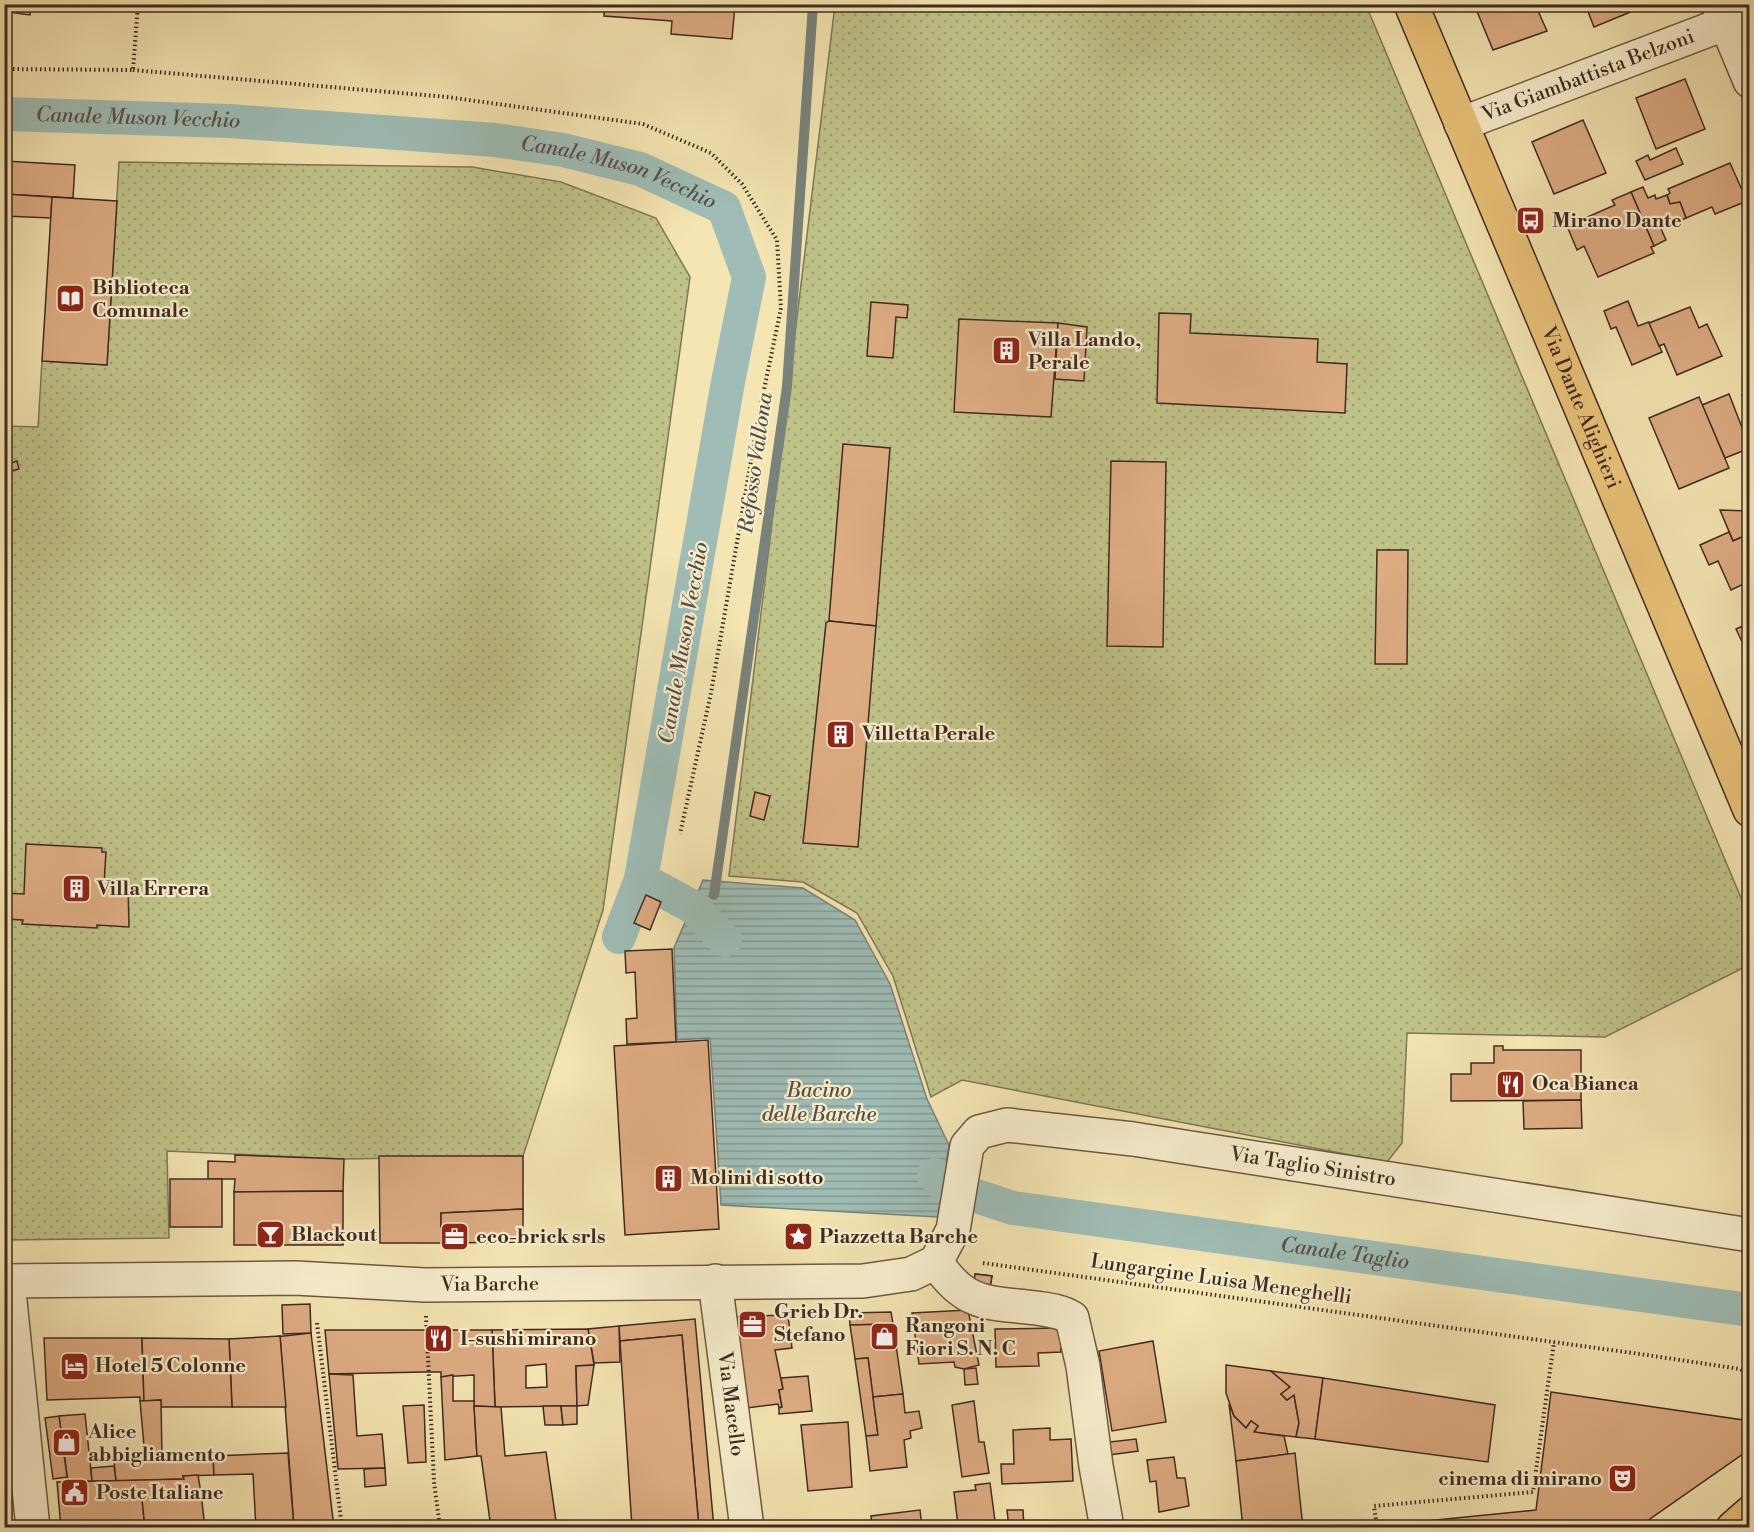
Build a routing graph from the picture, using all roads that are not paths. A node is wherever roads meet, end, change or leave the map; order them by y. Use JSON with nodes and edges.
{"nodes":[{"id":1,"x":1411,"y":4,"type":"edge"},
{"id":2,"x":1731,"y":14,"type":"edge"},
{"id":3,"x":1749,"y":81,"type":"edge"},
{"id":4,"x":1461,"y":124,"type":"junction"},
{"id":5,"x":1749,"y":810,"type":"edge"},
{"id":6,"x":1749,"y":1235,"type":"edge"},
{"id":7,"x":936,"y":1262,"type":"junction"},
{"id":8,"x":6,"y":1281,"type":"edge"},
{"id":9,"x":715,"y":1281,"type":"junction"},
{"id":10,"x":10,"y":1359,"type":"edge"},
{"id":11,"x":1749,"y":1513,"type":"edge"},
{"id":12,"x":33,"y":1527,"type":"edge"},
{"id":13,"x":747,"y":1527,"type":"edge"},
{"id":14,"x":1107,"y":1527,"type":"edge"},
{"id":15,"x":1733,"y":1527,"type":"edge"}],
"edges":[{"from":1,"to":4,"type":"main road","name":"Via Dante Alighieri"},
{"from":2,"to":3,"type":"street"},
{"from":2,"to":4,"type":"street","name":"Via Giambattista Belzoni"},
{"from":4,"to":5,"type":"main road","name":"Via Dante Alighieri"},
{"from":6,"to":7,"type":"street","name":"Via Taglio Sinistro"},
{"from":7,"to":9,"type":"street","name":"Via Barche"},
{"from":7,"to":14,"type":"street"},
{"from":8,"to":9,"type":"street","name":"Via Barche"},
{"from":8,"to":10,"type":"street"},
{"from":9,"to":13,"type":"street","name":"Via Macello"},
{"from":10,"to":12,"type":"street"},
{"from":11,"to":15,"type":"main road"}]}
